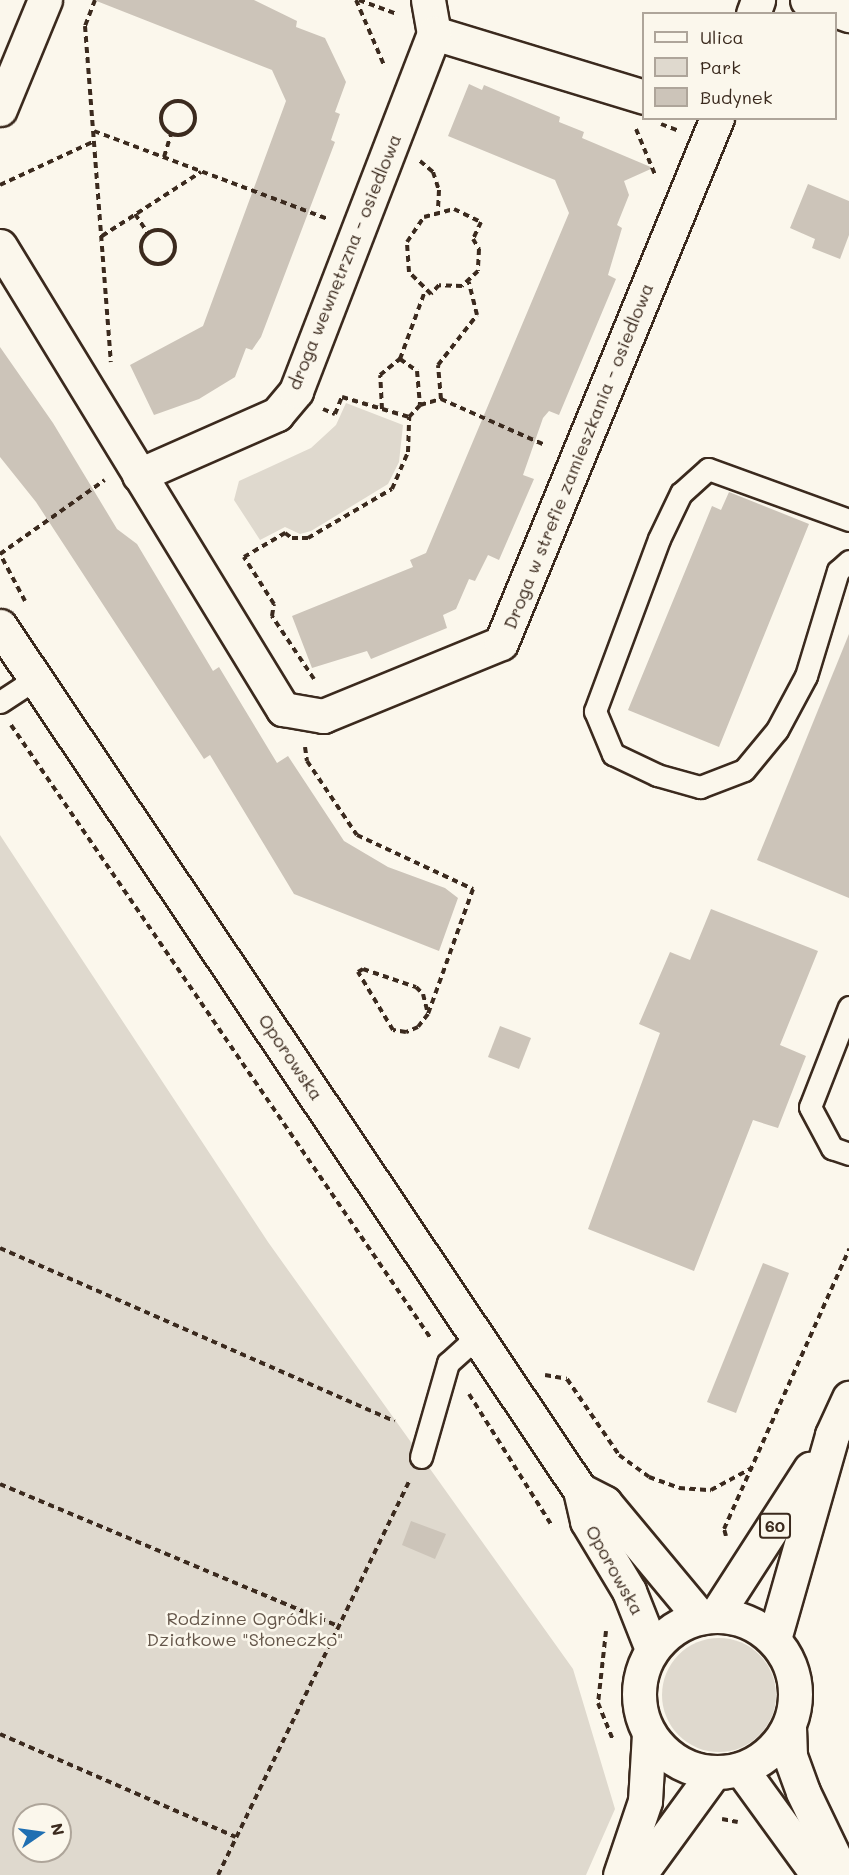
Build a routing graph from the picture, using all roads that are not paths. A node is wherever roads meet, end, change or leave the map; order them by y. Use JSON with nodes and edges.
{"nodes":[{"id":1,"x":45,"y":0,"type":"edge"},
{"id":2,"x":807,"y":0,"type":"edge"},
{"id":3,"x":849,"y":15,"type":"edge"},
{"id":4,"x":423,"y":17,"type":"edge"},
{"id":5,"x":0,"y":109,"type":"edge"},
{"id":6,"x":639,"y":110,"type":"edge"},
{"id":7,"x":717,"y":120,"type":"edge"},
{"id":8,"x":0,"y":246,"type":"edge"},
{"id":9,"x":125,"y":476,"type":"junction"},
{"id":10,"x":849,"y":520,"type":"edge"},
{"id":11,"x":849,"y":561,"type":"edge"},
{"id":12,"x":0,"y":626,"type":"edge"},
{"id":13,"x":35,"y":678,"type":"junction"},
{"id":14,"x":4,"y":712,"type":"edge"},
{"id":15,"x":849,"y":1007,"type":"edge"},
{"id":16,"x":849,"y":1155,"type":"edge"},
{"id":17,"x":477,"y":1337,"type":"junction"},
{"id":18,"x":849,"y":1398,"type":"edge"},
{"id":19,"x":832,"y":1435,"type":"junction"},
{"id":20,"x":421,"y":1456,"type":"road end"},
{"id":21,"x":580,"y":1490,"type":"junction"},
{"id":22,"x":708,"y":1616,"type":"junction"},
{"id":23,"x":774,"y":1639,"type":"junction"},
{"id":24,"x":652,"y":1649,"type":"junction"},
{"id":25,"x":789,"y":1727,"type":"junction"},
{"id":26,"x":649,"y":1734,"type":"junction"},
{"id":27,"x":728,"y":1771,"type":"junction"},
{"id":28,"x":620,"y":1875,"type":"edge"},
{"id":29,"x":639,"y":1875,"type":"edge"},
{"id":30,"x":818,"y":1875,"type":"edge"},
{"id":31,"x":843,"y":1875,"type":"edge"}],
"edges":[{"from":1,"to":5,"type":"street"},
{"from":2,"to":3,"type":"street"},
{"from":4,"to":6,"type":"street"},
{"from":4,"to":9,"type":"street","name":"droga wewnętrzna - osiedlowa"},
{"from":7,"to":9,"type":"street","name":"Droga w strefie zamieszkania - osiedlowa"},
{"from":8,"to":9,"type":"street","name":"Droga w strefie zamieszkania - osiedlowa"},
{"from":10,"to":11,"type":"lane"},
{"from":12,"to":13,"type":"street","name":"Oporowska"},
{"from":13,"to":14,"type":"lane"},
{"from":13,"to":17,"type":"street","name":"Oporowska"},
{"from":15,"to":16,"type":"lane"},
{"from":17,"to":20,"type":"lane"},
{"from":17,"to":21,"type":"street","name":"Oporowska"},
{"from":18,"to":19,"type":"street","number":"60"},
{"from":19,"to":22,"type":"street","number":"60"},
{"from":19,"to":23,"type":"street","number":"60"},
{"from":21,"to":22,"type":"street","name":"Oporowska"},
{"from":21,"to":24,"type":"street","name":"Oporowska"},
{"from":22,"to":23,"type":"street"},
{"from":22,"to":24,"type":"street"},
{"from":23,"to":25,"type":"street"},
{"from":24,"to":26,"type":"street"},
{"from":25,"to":27,"type":"street"},
{"from":25,"to":31,"type":"street"},
{"from":26,"to":27,"type":"street"},
{"from":26,"to":28,"type":"street"},
{"from":27,"to":29,"type":"street"},
{"from":27,"to":30,"type":"street"}]}
